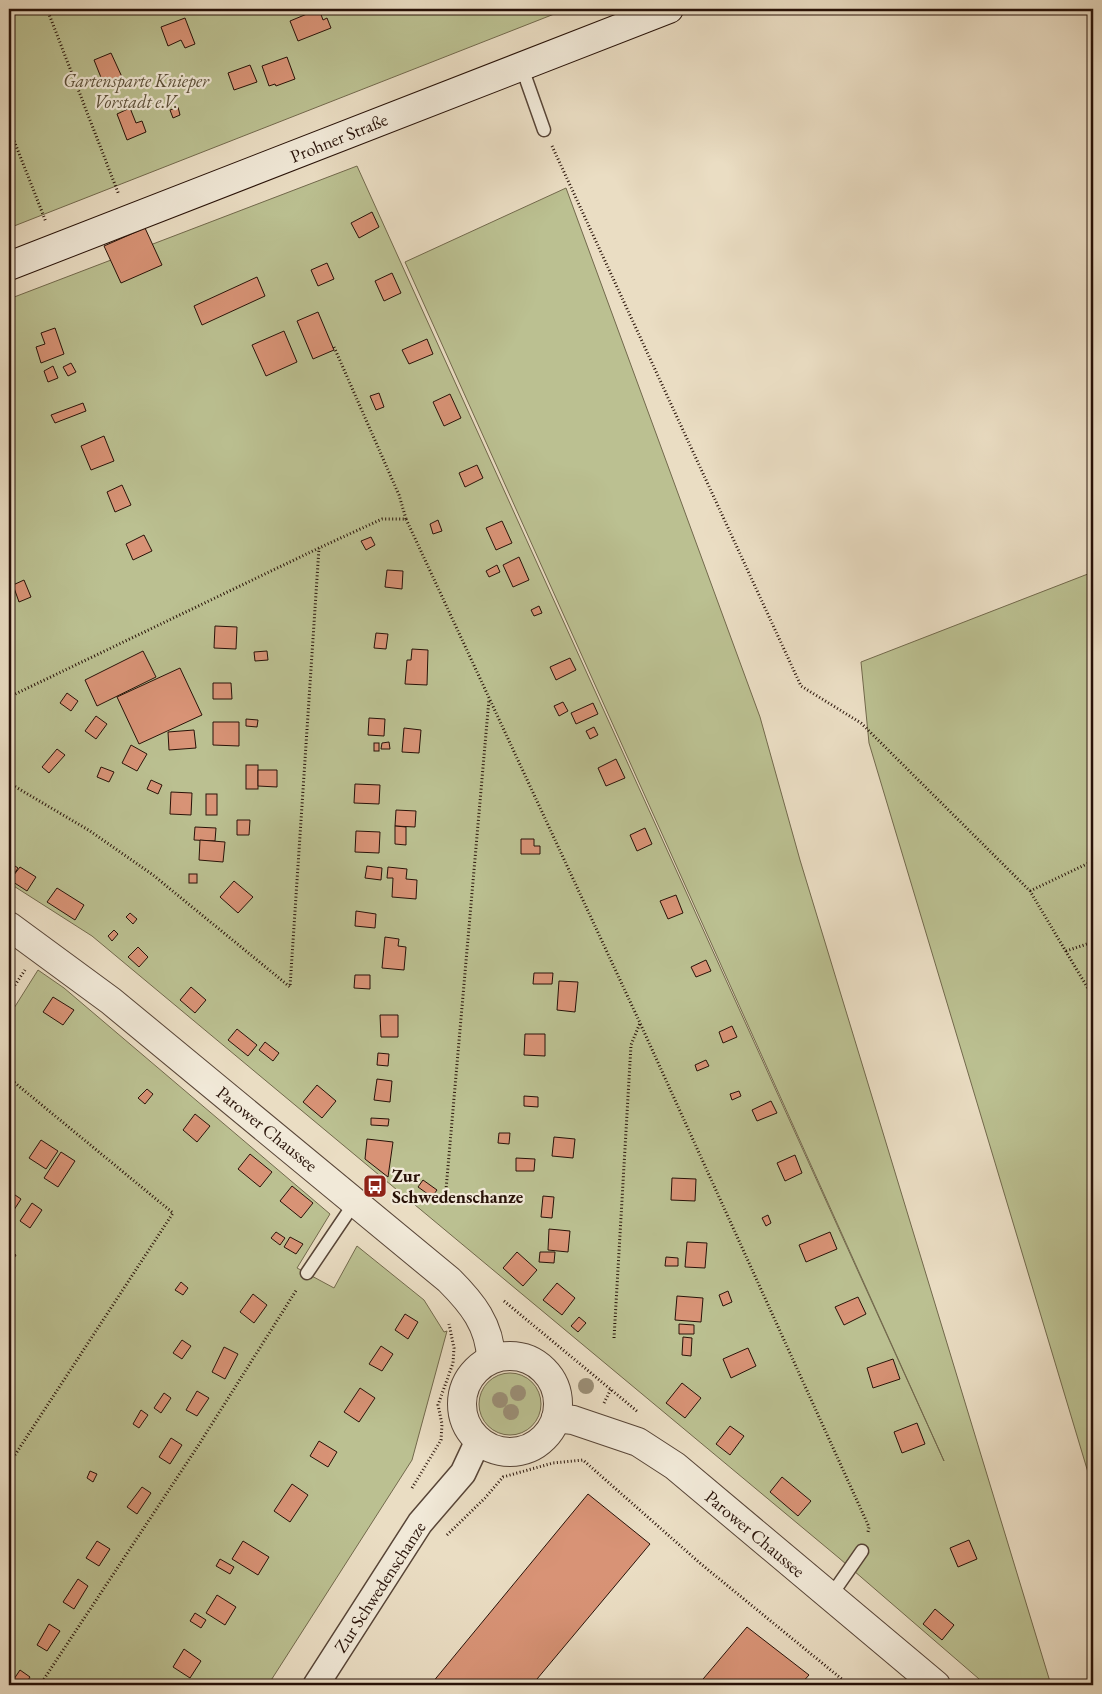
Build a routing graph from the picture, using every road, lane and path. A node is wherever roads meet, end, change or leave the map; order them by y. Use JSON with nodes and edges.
{"nodes":[{"id":1,"x":47,"y":9,"type":"edge"},
{"id":2,"x":669,"y":9,"type":"edge"},
{"id":3,"x":521,"y":65,"type":"junction"},
{"id":4,"x":9,"y":128,"type":"edge"},
{"id":5,"x":544,"y":130,"type":"joint"},
{"id":6,"x":119,"y":195,"type":"dead end"},
{"id":7,"x":54,"y":248,"type":"junction"},
{"id":8,"x":9,"y":266,"type":"edge"},
{"id":9,"x":334,"y":347,"type":"dead end"},
{"id":10,"x":406,"y":519,"type":"junction"},
{"id":11,"x":319,"y":548,"type":"junction"},
{"id":12,"x":9,"y":697,"type":"edge"},
{"id":13,"x":489,"y":699,"type":"junction"},
{"id":14,"x":9,"y":783,"type":"edge"},
{"id":15,"x":1093,"y":861,"type":"edge"},
{"id":16,"x":1030,"y":891,"type":"junction"},
{"id":17,"x":9,"y":926,"type":"edge"},
{"id":18,"x":1093,"y":942,"type":"edge"},
{"id":19,"x":1066,"y":951,"type":"junction"},
{"id":20,"x":1093,"y":997,"type":"edge"},
{"id":21,"x":640,"y":1024,"type":"junction"},
{"id":22,"x":9,"y":1078,"type":"edge"},
{"id":23,"x":446,"y":1201,"type":"dead end"},
{"id":24,"x":355,"y":1202,"type":"junction"},
{"id":25,"x":307,"y":1273,"type":"joint"},
{"id":26,"x":508,"y":1305,"type":"dead end"},
{"id":27,"x":450,"y":1329,"type":"dead end"},
{"id":28,"x":614,"y":1338,"type":"dead end"},
{"id":29,"x":492,"y":1359,"type":"junction"},
{"id":30,"x":612,"y":1390,"type":"dead end"},
{"id":31,"x":556,"y":1418,"type":"junction"},
{"id":32,"x":478,"y":1441,"type":"junction"},
{"id":33,"x":433,"y":1456,"type":"dead end"},
{"id":34,"x":9,"y":1464,"type":"edge"},
{"id":35,"x":485,"y":1498,"type":"dead end"},
{"id":36,"x":862,"y":1551,"type":"joint"},
{"id":37,"x":830,"y":1597,"type":"junction"},
{"id":38,"x":40,"y":1685,"type":"edge"},
{"id":39,"x":316,"y":1685,"type":"edge"},
{"id":40,"x":849,"y":1685,"type":"edge"},
{"id":41,"x":936,"y":1685,"type":"edge"}],
"edges":[{"from":1,"to":6,"type":"path"},
{"from":2,"to":3,"type":"street","name":"Prohner Straße"},
{"from":3,"to":5,"type":"lane"},
{"from":3,"to":7,"type":"street","name":"Prohner Straße"},
{"from":4,"to":7,"type":"path"},
{"from":5,"to":16,"type":"path"},
{"from":7,"to":8,"type":"street","name":"Prohner Straße"},
{"from":9,"to":10,"type":"path"},
{"from":10,"to":11,"type":"path"},
{"from":10,"to":13,"type":"path"},
{"from":11,"to":12,"type":"path"},
{"from":11,"to":14,"type":"path"},
{"from":13,"to":21,"type":"path"},
{"from":13,"to":23,"type":"path"},
{"from":15,"to":16,"type":"path"},
{"from":16,"to":19,"type":"path"},
{"from":17,"to":24,"type":"street","name":"Parower Chaussee"},
{"from":18,"to":19,"type":"path"},
{"from":19,"to":20,"type":"path"},
{"from":21,"to":28,"type":"path"},
{"from":21,"to":36,"type":"path"},
{"from":22,"to":34,"type":"path"},
{"from":24,"to":25,"type":"lane"},
{"from":24,"to":29,"type":"street","name":"Parower Chaussee"},
{"from":25,"to":38,"type":"path"},
{"from":26,"to":30,"type":"path"},
{"from":27,"to":33,"type":"path"},
{"from":29,"to":31,"type":"street"},
{"from":29,"to":32,"type":"street"},
{"from":31,"to":32,"type":"street"},
{"from":31,"to":37,"type":"street","name":"Parower Chaussee"},
{"from":32,"to":39,"type":"street","name":"Zur Schwedenschanze"},
{"from":35,"to":40,"type":"path"},
{"from":36,"to":37,"type":"lane"},
{"from":37,"to":41,"type":"street","name":"Parower Chaussee"}]}
